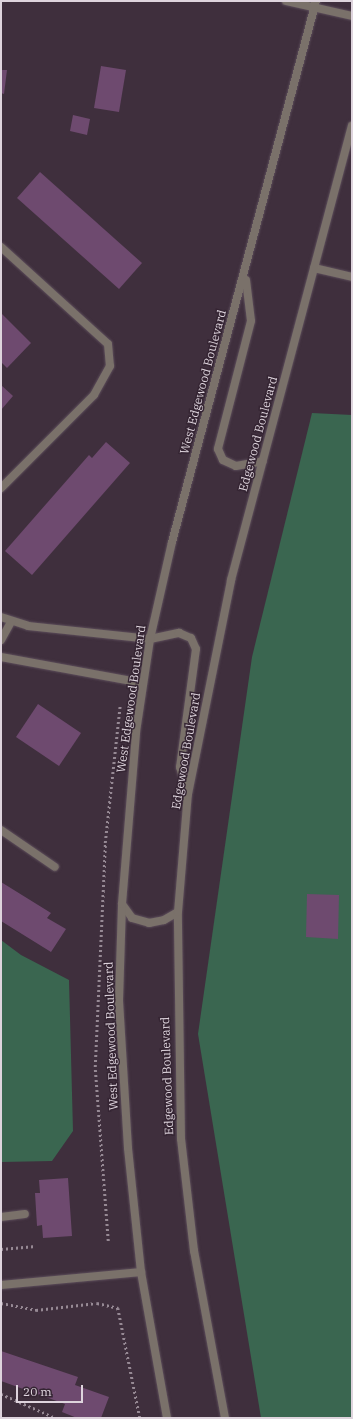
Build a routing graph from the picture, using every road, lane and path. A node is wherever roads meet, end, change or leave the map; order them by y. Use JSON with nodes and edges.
{"nodes":[{"id":1,"x":286,"y":1,"type":"edge"},
{"id":2,"x":315,"y":3,"type":"edge"},
{"id":3,"x":352,"y":16,"type":"edge"},
{"id":4,"x":352,"y":126,"type":"edge"},
{"id":5,"x":1,"y":247,"type":"edge"},
{"id":6,"x":314,"y":268,"type":"junction"},
{"id":7,"x":245,"y":276,"type":"junction"},
{"id":8,"x":352,"y":277,"type":"edge"},
{"id":9,"x":263,"y":461,"type":"junction"},
{"id":10,"x":1,"y":488,"type":"edge"},
{"id":11,"x":1,"y":618,"type":"edge"},
{"id":12,"x":11,"y":622,"type":"junction"},
{"id":13,"x":150,"y":639,"type":"junction"},
{"id":14,"x":1,"y":640,"type":"edge"},
{"id":15,"x":1,"y":657,"type":"edge"},
{"id":16,"x":143,"y":683,"type":"junction"},
{"id":17,"x":188,"y":794,"type":"junction"},
{"id":18,"x":1,"y":830,"type":"edge"},
{"id":19,"x":55,"y":867,"type":"dead end"},
{"id":20,"x":122,"y":904,"type":"junction"},
{"id":21,"x":178,"y":912,"type":"junction"},
{"id":22,"x":25,"y":1214,"type":"dead end"},
{"id":23,"x":1,"y":1217,"type":"edge"},
{"id":24,"x":36,"y":1246,"type":"dead end"},
{"id":25,"x":1,"y":1249,"type":"edge"},
{"id":26,"x":141,"y":1272,"type":"junction"},
{"id":27,"x":1,"y":1285,"type":"edge"},
{"id":28,"x":1,"y":1303,"type":"edge"},
{"id":29,"x":1,"y":1394,"type":"edge"},
{"id":30,"x":56,"y":1418,"type":"edge"},
{"id":31,"x":140,"y":1418,"type":"edge"},
{"id":32,"x":167,"y":1418,"type":"edge"},
{"id":33,"x":225,"y":1418,"type":"edge"}],
"edges":[{"from":1,"to":2,"type":"street"},
{"from":2,"to":3,"type":"street"},
{"from":2,"to":7,"type":"street","name":"West Edgewood Boulevard"},
{"from":4,"to":6,"type":"street","name":"Edgewood Boulevard"},
{"from":5,"to":10,"type":"street"},
{"from":6,"to":8,"type":"street"},
{"from":6,"to":9,"type":"street","name":"Edgewood Boulevard"},
{"from":7,"to":9,"type":"street"},
{"from":7,"to":13,"type":"street","name":"West Edgewood Boulevard"},
{"from":9,"to":17,"type":"street","name":"Edgewood Boulevard"},
{"from":11,"to":12,"type":"street"},
{"from":12,"to":13,"type":"street"},
{"from":12,"to":14,"type":"street"},
{"from":13,"to":16,"type":"street","name":"West Edgewood Boulevard"},
{"from":13,"to":17,"type":"street"},
{"from":15,"to":16,"type":"street"},
{"from":16,"to":20,"type":"street","name":"West Edgewood Boulevard"},
{"from":17,"to":21,"type":"street","name":"Edgewood Boulevard"},
{"from":18,"to":19,"type":"street"},
{"from":20,"to":21,"type":"street"},
{"from":20,"to":26,"type":"street","name":"West Edgewood Boulevard"},
{"from":21,"to":33,"type":"street","name":"Edgewood Boulevard"},
{"from":22,"to":23,"type":"street"},
{"from":24,"to":25,"type":"path"},
{"from":26,"to":27,"type":"street"},
{"from":26,"to":32,"type":"street","name":"West Edgewood Boulevard"},
{"from":28,"to":31,"type":"path"},
{"from":29,"to":30,"type":"path"}]}
